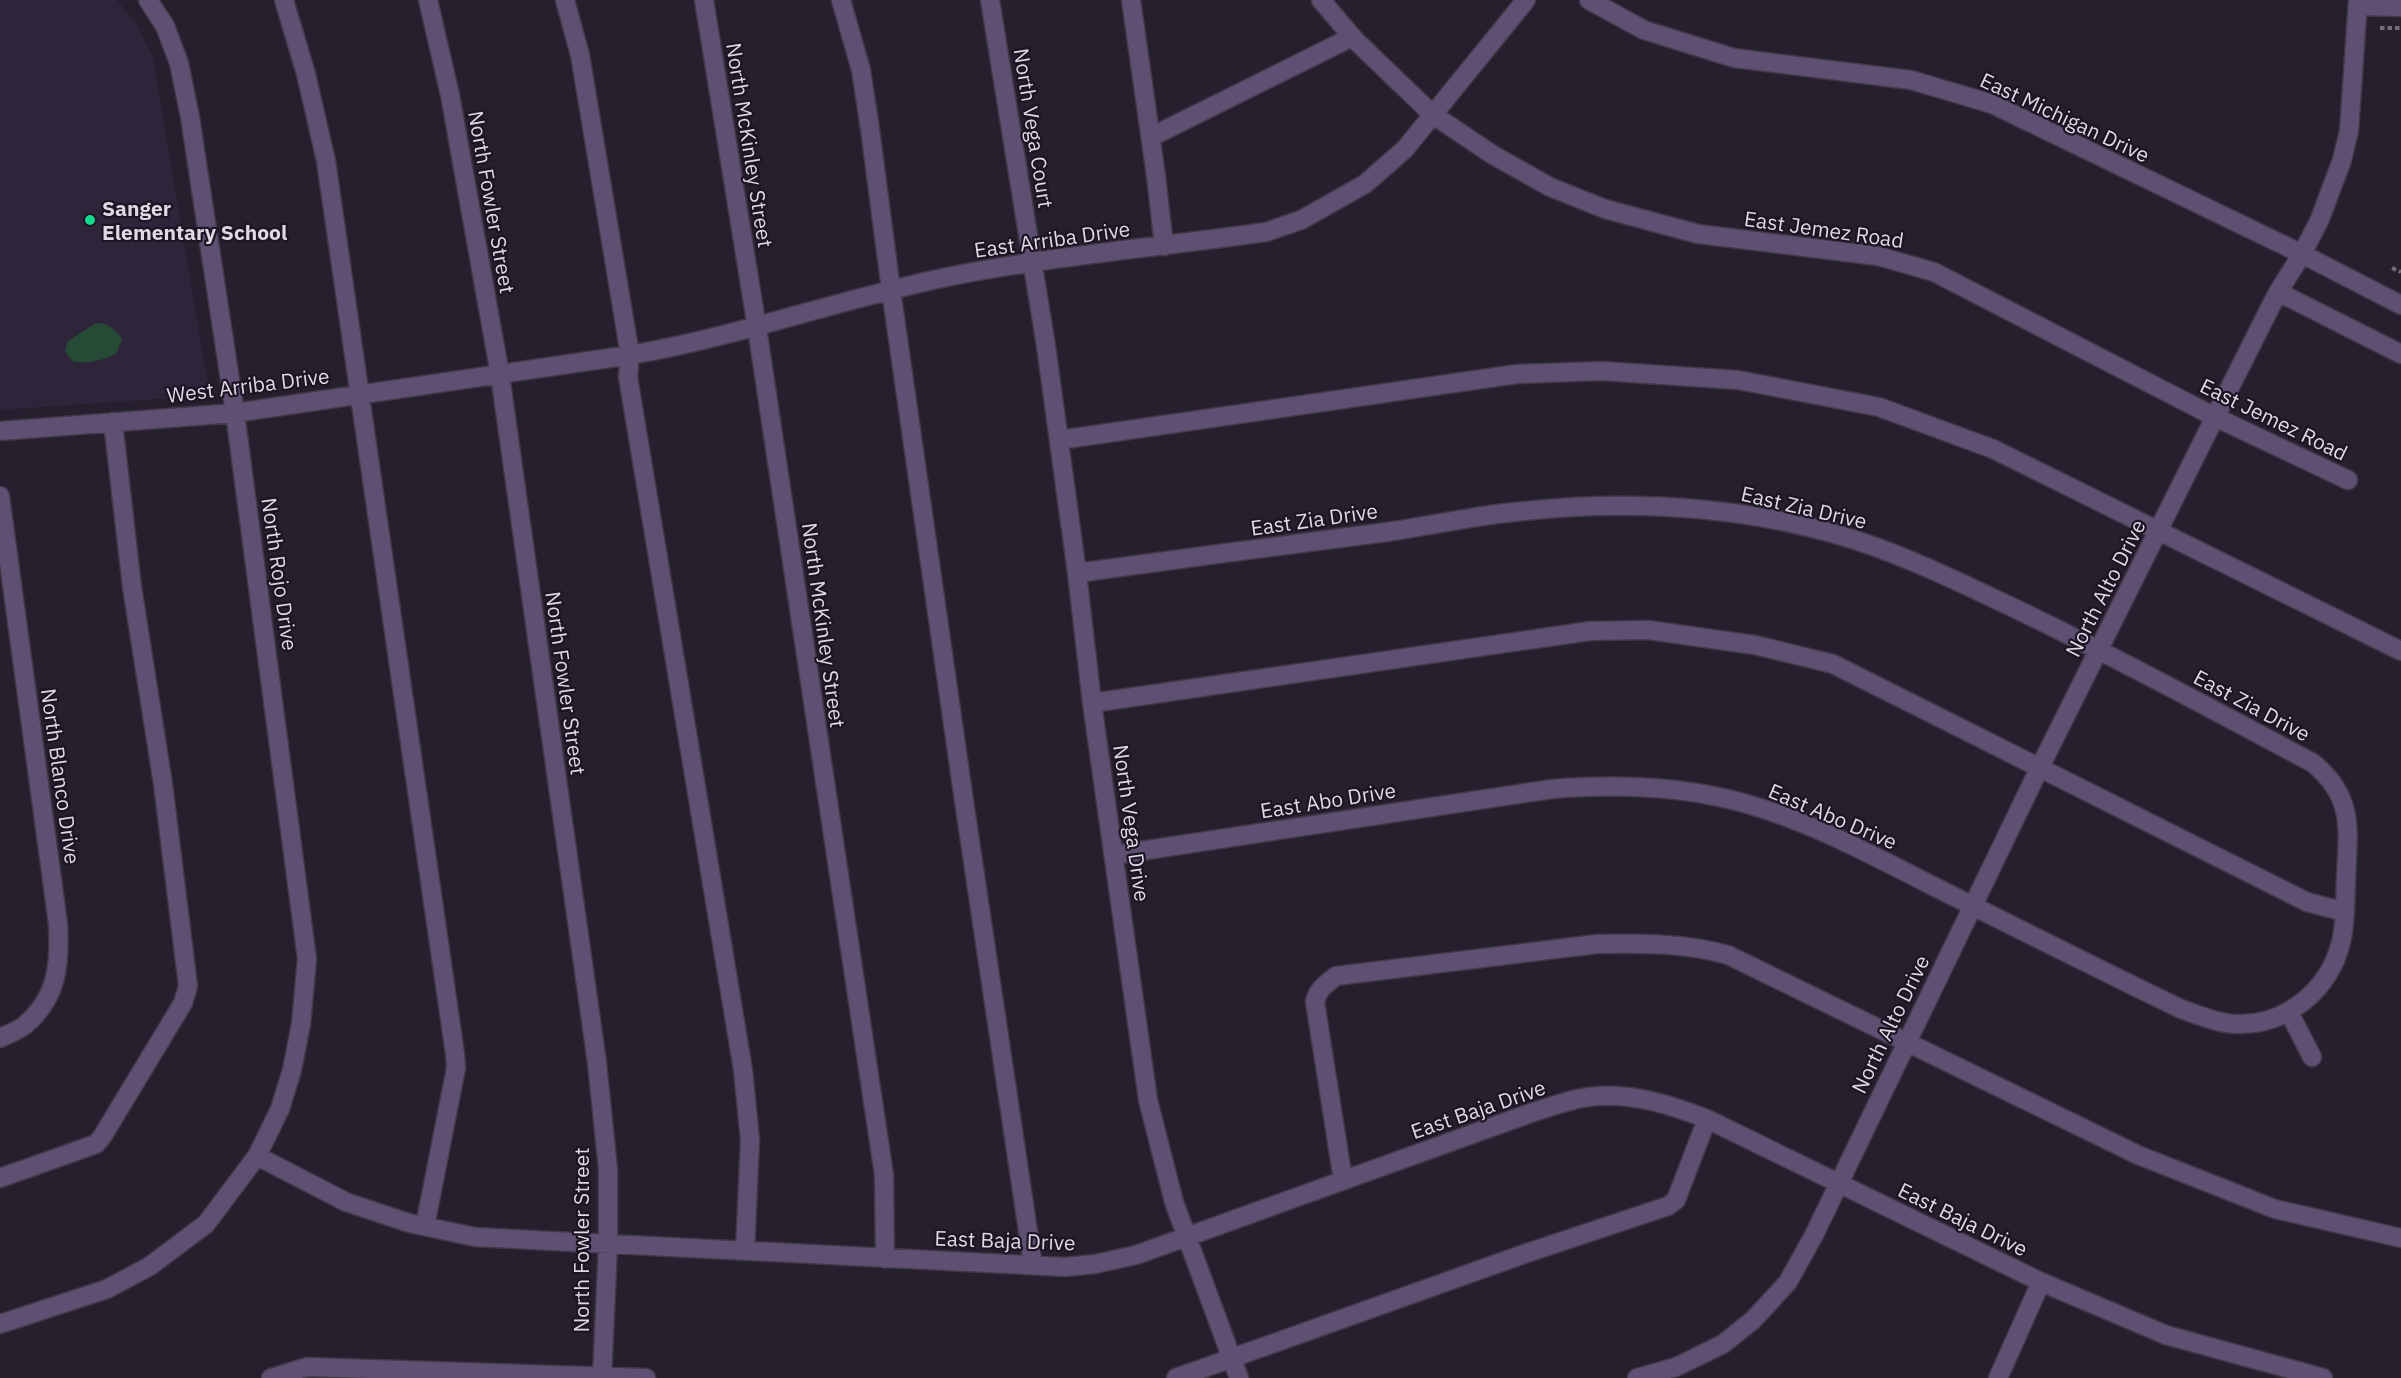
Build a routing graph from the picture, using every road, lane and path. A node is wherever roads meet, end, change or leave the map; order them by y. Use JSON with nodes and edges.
{"nodes":[{"id":1,"x":148,"y":0,"type":"edge"},
{"id":2,"x":284,"y":0,"type":"edge"},
{"id":3,"x":428,"y":0,"type":"edge"},
{"id":4,"x":565,"y":0,"type":"edge"},
{"id":5,"x":704,"y":0,"type":"edge"},
{"id":6,"x":841,"y":0,"type":"edge"},
{"id":7,"x":990,"y":0,"type":"edge"},
{"id":8,"x":1131,"y":0,"type":"edge"},
{"id":9,"x":1320,"y":0,"type":"edge"},
{"id":10,"x":1526,"y":0,"type":"edge"},
{"id":11,"x":1589,"y":0,"type":"edge"},
{"id":12,"x":2358,"y":3,"type":"edge"},
{"id":13,"x":2401,"y":7,"type":"edge"},
{"id":14,"x":2380,"y":28,"type":"dead end"},
{"id":15,"x":2401,"y":28,"type":"edge"},
{"id":16,"x":1352,"y":37,"type":"junction"},
{"id":17,"x":1432,"y":114,"type":"junction"},
{"id":18,"x":1151,"y":137,"type":"junction"},
{"id":19,"x":1164,"y":246,"type":"junction"},
{"id":20,"x":2302,"y":254,"type":"junction"},
{"id":21,"x":1033,"y":262,"type":"junction"},
{"id":22,"x":2392,"y":268,"type":"dead end"},
{"id":23,"x":2401,"y":272,"type":"edge"},
{"id":24,"x":891,"y":290,"type":"junction"},
{"id":25,"x":2278,"y":292,"type":"junction"},
{"id":26,"x":2401,"y":304,"type":"edge"},
{"id":27,"x":758,"y":328,"type":"junction"},
{"id":28,"x":2401,"y":354,"type":"edge"},
{"id":29,"x":630,"y":355,"type":"junction"},
{"id":30,"x":500,"y":375,"type":"junction"},
{"id":31,"x":361,"y":394,"type":"junction"},
{"id":32,"x":235,"y":413,"type":"junction"},
{"id":33,"x":2215,"y":417,"type":"junction"},
{"id":34,"x":113,"y":422,"type":"junction"},
{"id":35,"x":0,"y":431,"type":"edge"},
{"id":36,"x":1059,"y":440,"type":"junction"},
{"id":37,"x":2348,"y":480,"type":"dead end"},
{"id":38,"x":0,"y":496,"type":"edge"},
{"id":39,"x":2159,"y":530,"type":"junction"},
{"id":40,"x":1077,"y":573,"type":"junction"},
{"id":41,"x":2099,"y":649,"type":"junction"},
{"id":42,"x":2401,"y":651,"type":"edge"},
{"id":43,"x":1092,"y":703,"type":"junction"},
{"id":44,"x":2040,"y":767,"type":"junction"},
{"id":45,"x":1114,"y":855,"type":"junction"},
{"id":46,"x":1971,"y":905,"type":"junction"},
{"id":47,"x":2345,"y":912,"type":"junction"},
{"id":48,"x":2289,"y":1012,"type":"junction"},
{"id":49,"x":0,"y":1038,"type":"edge"},
{"id":50,"x":1906,"y":1043,"type":"junction"},
{"id":51,"x":2312,"y":1057,"type":"dead end"},
{"id":52,"x":1707,"y":1119,"type":"junction"},
{"id":53,"x":257,"y":1156,"type":"junction"},
{"id":54,"x":0,"y":1178,"type":"edge"},
{"id":55,"x":1343,"y":1180,"type":"junction"},
{"id":56,"x":1839,"y":1183,"type":"junction"},
{"id":57,"x":425,"y":1226,"type":"junction"},
{"id":58,"x":1186,"y":1237,"type":"junction"},
{"id":59,"x":2401,"y":1238,"type":"edge"},
{"id":60,"x":608,"y":1244,"type":"junction"},
{"id":61,"x":745,"y":1251,"type":"junction"},
{"id":62,"x":885,"y":1259,"type":"junction"},
{"id":63,"x":1033,"y":1265,"type":"junction"},
{"id":64,"x":2041,"y":1282,"type":"junction"},
{"id":65,"x":0,"y":1324,"type":"edge"},
{"id":66,"x":1231,"y":1358,"type":"junction"},
{"id":67,"x":602,"y":1377,"type":"edge"},
{"id":68,"x":271,"y":1378,"type":"edge"},
{"id":69,"x":646,"y":1378,"type":"edge"},
{"id":70,"x":1176,"y":1378,"type":"edge"},
{"id":71,"x":1239,"y":1378,"type":"edge"},
{"id":72,"x":1637,"y":1378,"type":"edge"},
{"id":73,"x":1998,"y":1378,"type":"edge"},
{"id":74,"x":2323,"y":1378,"type":"edge"}],
"edges":[{"from":1,"to":32,"type":"street","name":"North Rojo Drive"},
{"from":2,"to":31,"type":"street"},
{"from":3,"to":30,"type":"street","name":"North Fowler Street"},
{"from":4,"to":29,"type":"street"},
{"from":5,"to":27,"type":"street","name":"North McKinley Street"},
{"from":6,"to":24,"type":"street"},
{"from":7,"to":21,"type":"street","name":"North Vega Court"},
{"from":8,"to":18,"type":"street"},
{"from":9,"to":16,"type":"street","name":"East Jemez Road"},
{"from":10,"to":17,"type":"street","name":"East Arriba Drive"},
{"from":11,"to":20,"type":"street","name":"East Michigan Drive"},
{"from":12,"to":13,"type":"street"},
{"from":12,"to":20,"type":"street","name":"North Alto Drive"},
{"from":14,"to":15,"type":"path"},
{"from":16,"to":17,"type":"street","name":"East Jemez Road"},
{"from":16,"to":18,"type":"street"},
{"from":17,"to":19,"type":"street","name":"East Arriba Drive"},
{"from":17,"to":33,"type":"street","name":"East Jemez Road"},
{"from":18,"to":19,"type":"street"},
{"from":19,"to":21,"type":"street","name":"East Arriba Drive"},
{"from":20,"to":25,"type":"street","name":"North Alto Drive"},
{"from":20,"to":26,"type":"street","name":"East Michigan Drive"},
{"from":21,"to":24,"type":"street","name":"East Arriba Drive"},
{"from":21,"to":36,"type":"street","name":"North Vega Drive"},
{"from":22,"to":23,"type":"path"},
{"from":24,"to":27,"type":"street","name":"East Arriba Drive"},
{"from":24,"to":63,"type":"street"},
{"from":25,"to":28,"type":"street"},
{"from":25,"to":33,"type":"street","name":"North Alto Drive"},
{"from":27,"to":29,"type":"street","name":"East Arriba Drive"},
{"from":27,"to":62,"type":"street","name":"North McKinley Street"},
{"from":29,"to":30,"type":"street","name":"East Arriba Drive"},
{"from":29,"to":61,"type":"street"},
{"from":30,"to":31,"type":"street","name":"West Arriba Drive"},
{"from":30,"to":60,"type":"street","name":"North Fowler Street"},
{"from":31,"to":32,"type":"street","name":"West Arriba Drive"},
{"from":31,"to":57,"type":"street"},
{"from":32,"to":34,"type":"street","name":"West Arriba Drive"},
{"from":32,"to":53,"type":"street","name":"North Rojo Drive"},
{"from":33,"to":37,"type":"street","name":"East Jemez Road"},
{"from":33,"to":39,"type":"street","name":"North Alto Drive"},
{"from":34,"to":35,"type":"street","name":"West Arriba Drive"},
{"from":34,"to":54,"type":"street"},
{"from":36,"to":39,"type":"street"},
{"from":36,"to":40,"type":"street","name":"North Vega Drive"},
{"from":38,"to":49,"type":"street","name":"North Blanco Drive"},
{"from":39,"to":41,"type":"street","name":"North Alto Drive"},
{"from":39,"to":42,"type":"street"},
{"from":40,"to":41,"type":"street","name":"East Zia Drive"},
{"from":40,"to":43,"type":"street","name":"North Vega Drive"},
{"from":41,"to":44,"type":"street","name":"North Alto Drive"},
{"from":41,"to":47,"type":"street","name":"East Zia Drive"},
{"from":43,"to":44,"type":"street"},
{"from":43,"to":45,"type":"street","name":"North Vega Drive"},
{"from":44,"to":46,"type":"street","name":"North Alto Drive"},
{"from":44,"to":47,"type":"street"},
{"from":45,"to":46,"type":"street","name":"East Abo Drive"},
{"from":45,"to":58,"type":"street","name":"North Vega Drive"},
{"from":46,"to":48,"type":"street","name":"East Abo Drive"},
{"from":46,"to":50,"type":"street","name":"North Alto Drive"},
{"from":47,"to":48,"type":"street","name":"East Abo Drive"},
{"from":48,"to":51,"type":"street"},
{"from":50,"to":55,"type":"street"},
{"from":50,"to":56,"type":"street","name":"North Alto Drive"},
{"from":50,"to":59,"type":"street"},
{"from":52,"to":55,"type":"street","name":"East Baja Drive"},
{"from":52,"to":56,"type":"street","name":"East Baja Drive"},
{"from":52,"to":66,"type":"street"},
{"from":53,"to":57,"type":"street","name":"East Baja Drive"},
{"from":53,"to":65,"type":"street","name":"North Rojo Drive"},
{"from":55,"to":58,"type":"street","name":"East Baja Drive"},
{"from":56,"to":64,"type":"street","name":"East Baja Drive"},
{"from":56,"to":72,"type":"street","name":"North Alto Drive"},
{"from":57,"to":60,"type":"street","name":"East Baja Drive"},
{"from":58,"to":63,"type":"street","name":"East Baja Drive"},
{"from":58,"to":66,"type":"street","name":"North Vega Drive"},
{"from":60,"to":61,"type":"street","name":"East Baja Drive"},
{"from":60,"to":67,"type":"street","name":"North Fowler Street"},
{"from":61,"to":62,"type":"street","name":"East Baja Drive"},
{"from":62,"to":63,"type":"street","name":"East Baja Drive"},
{"from":64,"to":73,"type":"street"},
{"from":64,"to":74,"type":"street","name":"East Baja Drive"},
{"from":66,"to":70,"type":"street"},
{"from":66,"to":71,"type":"street","name":"North Vega Drive"},
{"from":67,"to":68,"type":"street"},
{"from":67,"to":69,"type":"street"}]}
